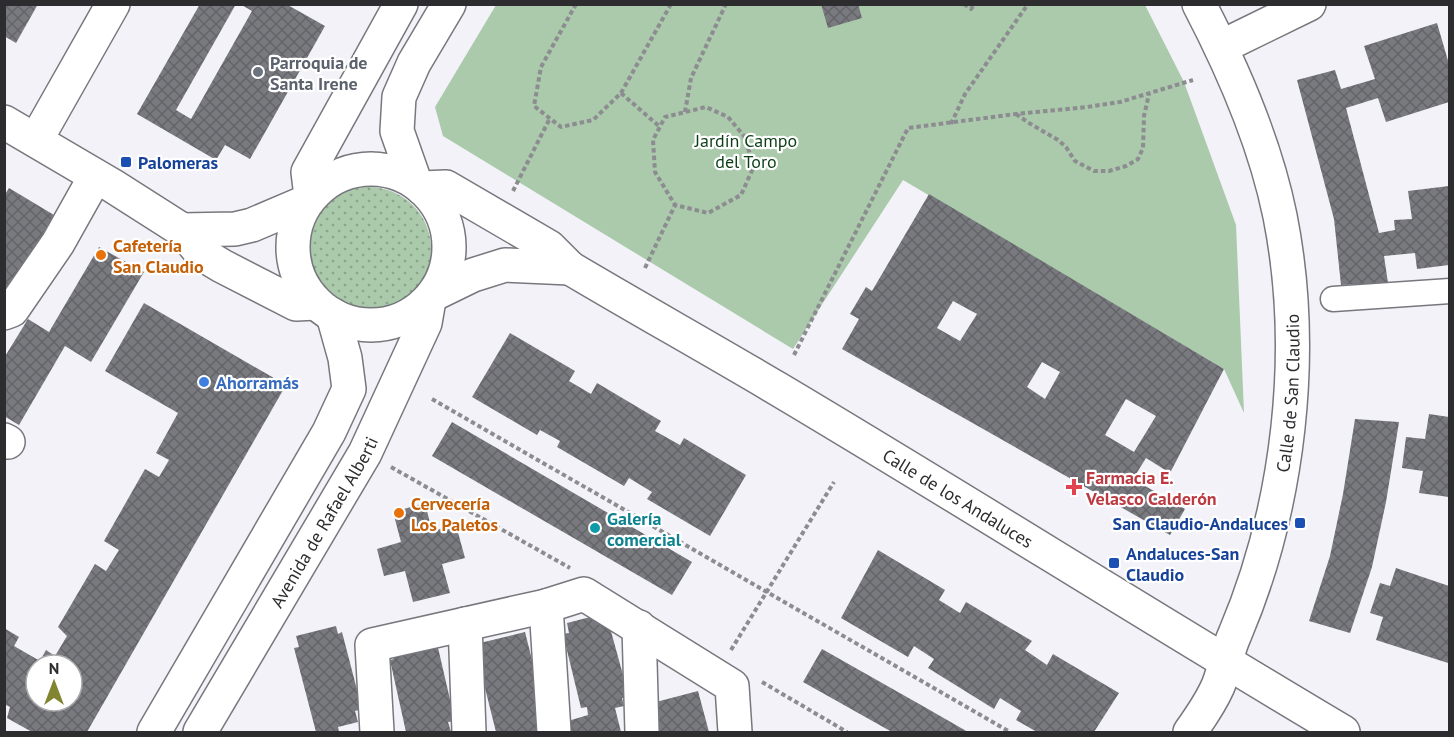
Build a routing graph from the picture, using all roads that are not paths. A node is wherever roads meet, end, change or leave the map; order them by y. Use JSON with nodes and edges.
{"nodes":[{"id":1,"x":113,"y":4,"type":"edge"},
{"id":2,"x":401,"y":4,"type":"edge"},
{"id":3,"x":449,"y":4,"type":"edge"},
{"id":4,"x":1199,"y":4,"type":"edge"},
{"id":5,"x":1309,"y":4,"type":"edge"},
{"id":6,"x":1221,"y":47,"type":"junction"},
{"id":7,"x":4,"y":122,"type":"edge"},
{"id":8,"x":36,"y":140,"type":"junction"},
{"id":9,"x":95,"y":177,"type":"junction"},
{"id":10,"x":419,"y":185,"type":"junction"},
{"id":11,"x":309,"y":199,"type":"junction"},
{"id":12,"x":182,"y":230,"type":"junction"},
{"id":13,"x":570,"y":268,"type":"junction"},
{"id":14,"x":1449,"y":291,"type":"edge"},
{"id":15,"x":431,"y":297,"type":"junction"},
{"id":16,"x":1333,"y":299,"type":"dead end"},
{"id":17,"x":325,"y":309,"type":"junction"},
{"id":18,"x":4,"y":313,"type":"edge"},
{"id":19,"x":546,"y":606,"type":"junction"},
{"id":20,"x":465,"y":624,"type":"junction"},
{"id":21,"x":639,"y":627,"type":"junction"},
{"id":22,"x":1226,"y":663,"type":"junction"},
{"id":23,"x":154,"y":732,"type":"edge"},
{"id":24,"x":200,"y":732,"type":"edge"},
{"id":25,"x":377,"y":732,"type":"edge"},
{"id":26,"x":470,"y":732,"type":"edge"},
{"id":27,"x":554,"y":732,"type":"edge"},
{"id":28,"x":642,"y":732,"type":"edge"},
{"id":29,"x":735,"y":732,"type":"edge"},
{"id":30,"x":1190,"y":732,"type":"edge"},
{"id":31,"x":1343,"y":732,"type":"edge"}],
"edges":[{"from":1,"to":8,"type":"street"},
{"from":2,"to":11,"type":"street"},
{"from":3,"to":10,"type":"street"},
{"from":4,"to":6,"type":"street","name":"Calle de San Claudio"},
{"from":5,"to":6,"type":"street"},
{"from":6,"to":22,"type":"street","name":"Calle de San Claudio"},
{"from":7,"to":8,"type":"street"},
{"from":8,"to":9,"type":"street"},
{"from":9,"to":12,"type":"street"},
{"from":9,"to":18,"type":"street"},
{"from":10,"to":11,"type":"street"},
{"from":10,"to":13,"type":"street","name":"Calle de los Andaluces"},
{"from":10,"to":15,"type":"street"},
{"from":11,"to":12,"type":"street"},
{"from":11,"to":17,"type":"street"},
{"from":12,"to":17,"type":"street"},
{"from":13,"to":15,"type":"street","name":"Calle de los Andaluces"},
{"from":13,"to":22,"type":"street","name":"Calle de los Andaluces"},
{"from":14,"to":16,"type":"street"},
{"from":15,"to":17,"type":"street"},
{"from":15,"to":24,"type":"street","name":"Avenida de Rafael Alberti"},
{"from":17,"to":23,"type":"street"},
{"from":19,"to":20,"type":"street"},
{"from":19,"to":21,"type":"street"},
{"from":19,"to":27,"type":"street"},
{"from":20,"to":25,"type":"street"},
{"from":20,"to":26,"type":"street"},
{"from":21,"to":28,"type":"street"},
{"from":21,"to":29,"type":"street"},
{"from":22,"to":30,"type":"street","name":"Calle de San Claudio"},
{"from":22,"to":31,"type":"street","name":"Calle de los Andaluces"}]}
